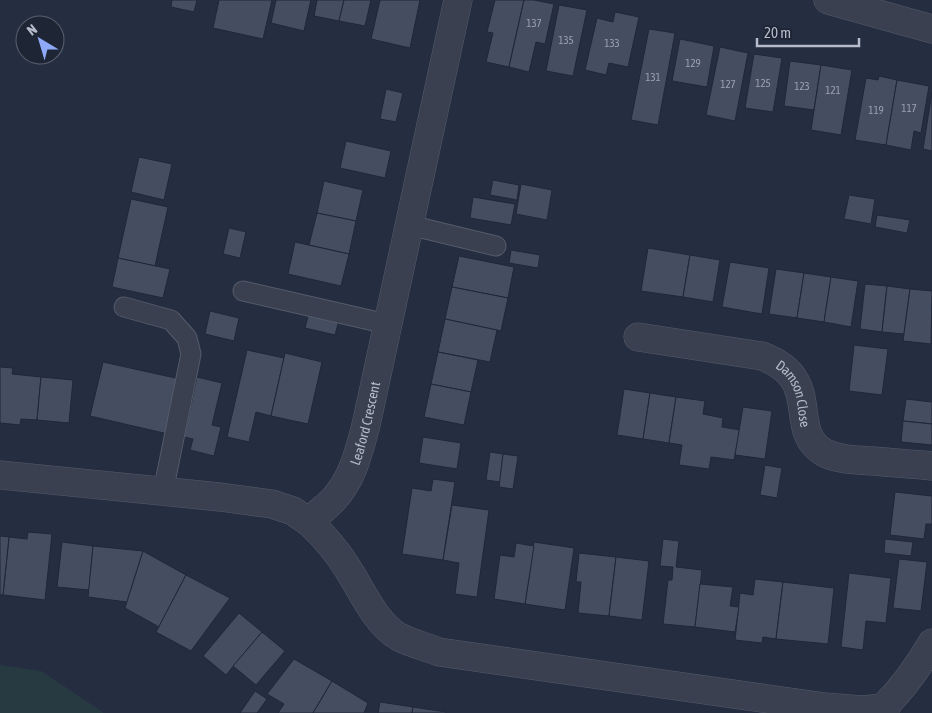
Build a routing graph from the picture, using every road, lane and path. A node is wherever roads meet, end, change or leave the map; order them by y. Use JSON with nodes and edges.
{"nodes":[{"id":1,"x":458,"y":0,"type":"edge"},
{"id":2,"x":828,"y":0,"type":"edge"},
{"id":3,"x":932,"y":29,"type":"edge"},
{"id":4,"x":409,"y":225,"type":"junction"},
{"id":5,"x":496,"y":246,"type":"dead end"},
{"id":6,"x":243,"y":291,"type":"dead end"},
{"id":7,"x":124,"y":307,"type":"dead end"},
{"id":8,"x":388,"y":324,"type":"junction"},
{"id":9,"x":638,"y":337,"type":"dead end"},
{"id":10,"x":932,"y":466,"type":"edge"},
{"id":11,"x":0,"y":475,"type":"edge"},
{"id":12,"x":163,"y":492,"type":"junction"},
{"id":13,"x":309,"y":522,"type":"junction"},
{"id":14,"x":932,"y":643,"type":"edge"},
{"id":15,"x":884,"y":710,"type":"edge"}],
"edges":[{"from":1,"to":4,"type":"street","name":"Leaford Crescent"},
{"from":2,"to":3,"type":"street"},
{"from":4,"to":5,"type":"lane"},
{"from":4,"to":8,"type":"street","name":"Leaford Crescent"},
{"from":6,"to":8,"type":"lane"},
{"from":7,"to":12,"type":"lane"},
{"from":8,"to":13,"type":"street","name":"Leaford Crescent"},
{"from":9,"to":10,"type":"street","name":"Damson Close"},
{"from":11,"to":12,"type":"street"},
{"from":12,"to":13,"type":"street"},
{"from":13,"to":15,"type":"street"},
{"from":14,"to":15,"type":"street"}]}
